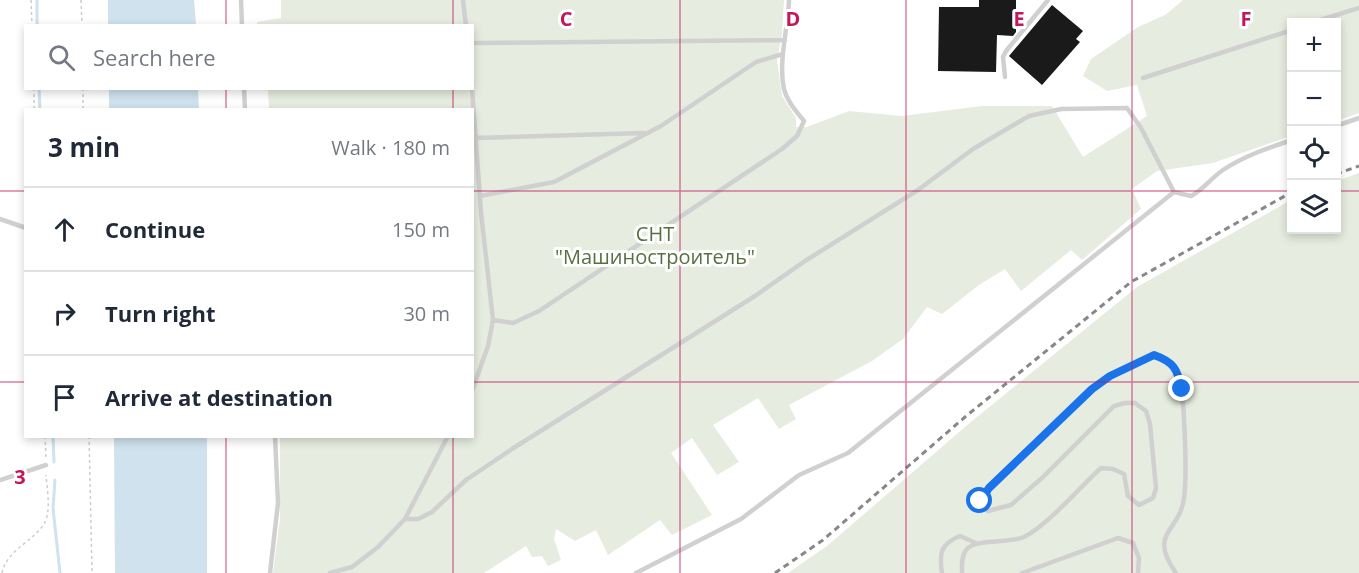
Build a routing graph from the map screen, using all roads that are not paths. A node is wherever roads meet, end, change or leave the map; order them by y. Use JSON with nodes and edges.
{"nodes":[{"id":1,"x":241,"y":0,"type":"edge"},
{"id":2,"x":463,"y":0,"type":"edge"},
{"id":3,"x":789,"y":0,"type":"edge"},
{"id":4,"x":1048,"y":0,"type":"edge"},
{"id":5,"x":1359,"y":8,"type":"edge"},
{"id":6,"x":1327,"y":18,"type":"edge"},
{"id":7,"x":242,"y":24,"type":"edge"},
{"id":8,"x":466,"y":24,"type":"edge"},
{"id":9,"x":1287,"y":32,"type":"edge"},
{"id":10,"x":785,"y":40,"type":"junction"},
{"id":11,"x":474,"y":43,"type":"edge"},
{"id":12,"x":783,"y":54,"type":"junction"},
{"id":13,"x":1005,"y":77,"type":"dead end"},
{"id":14,"x":1143,"y":78,"type":"dead end"},
{"id":15,"x":244,"y":90,"type":"edge"},
{"id":16,"x":472,"y":90,"type":"edge"},
{"id":17,"x":245,"y":108,"type":"edge"},
{"id":18,"x":473,"y":108,"type":"edge"},
{"id":19,"x":1359,"y":118,"type":"edge"},
{"id":20,"x":474,"y":122,"type":"edge"},
{"id":21,"x":1341,"y":124,"type":"edge"},
{"id":22,"x":647,"y":133,"type":"junction"},
{"id":23,"x":476,"y":138,"type":"junction"},
{"id":24,"x":1287,"y":142,"type":"edge"},
{"id":25,"x":1174,"y":192,"type":"junction"},
{"id":26,"x":480,"y":196,"type":"junction"},
{"id":27,"x":481,"y":212,"type":"junction"},
{"id":28,"x":474,"y":214,"type":"edge"},
{"id":29,"x":0,"y":219,"type":"edge"},
{"id":30,"x":24,"y":227,"type":"edge"},
{"id":31,"x":493,"y":320,"type":"junction"},
{"id":32,"x":474,"y":385,"type":"edge"},
{"id":33,"x":275,"y":438,"type":"edge"},
{"id":34,"x":447,"y":438,"type":"edge"},
{"id":35,"x":46,"y":465,"type":"road end"},
{"id":36,"x":0,"y":480,"type":"edge"},
{"id":37,"x":405,"y":519,"type":"junction"},
{"id":38,"x":976,"y":543,"type":"junction"},
{"id":39,"x":270,"y":573,"type":"edge"},
{"id":40,"x":330,"y":573,"type":"edge"},
{"id":41,"x":636,"y":573,"type":"edge"},
{"id":42,"x":942,"y":573,"type":"edge"},
{"id":43,"x":962,"y":573,"type":"edge"},
{"id":44,"x":1022,"y":573,"type":"edge"},
{"id":45,"x":1138,"y":573,"type":"edge"},
{"id":46,"x":1176,"y":573,"type":"edge"}],
"edges":[{"from":1,"to":7,"type":"lane"},
{"from":2,"to":8,"type":"lane"},
{"from":3,"to":10,"type":"lane"},
{"from":4,"to":13,"type":"lane"},
{"from":5,"to":6,"type":"lane"},
{"from":9,"to":14,"type":"lane"},
{"from":10,"to":11,"type":"lane"},
{"from":10,"to":12,"type":"lane"},
{"from":12,"to":22,"type":"lane"},
{"from":12,"to":31,"type":"lane"},
{"from":15,"to":17,"type":"lane"},
{"from":16,"to":18,"type":"lane"},
{"from":19,"to":21,"type":"lane"},
{"from":20,"to":23,"type":"lane"},
{"from":22,"to":23,"type":"lane"},
{"from":22,"to":26,"type":"lane"},
{"from":23,"to":26,"type":"lane"},
{"from":24,"to":25,"type":"lane"},
{"from":25,"to":37,"type":"lane"},
{"from":25,"to":41,"type":"lane"},
{"from":26,"to":27,"type":"lane"},
{"from":27,"to":28,"type":"lane"},
{"from":27,"to":31,"type":"lane"},
{"from":29,"to":30,"type":"lane"},
{"from":31,"to":32,"type":"lane"},
{"from":33,"to":39,"type":"lane"},
{"from":34,"to":37,"type":"lane"},
{"from":35,"to":36,"type":"lane"},
{"from":37,"to":40,"type":"lane"},
{"from":38,"to":42,"type":"lane"},
{"from":38,"to":43,"type":"lane"},
{"from":38,"to":46,"type":"lane"},
{"from":44,"to":45,"type":"lane"}]}
